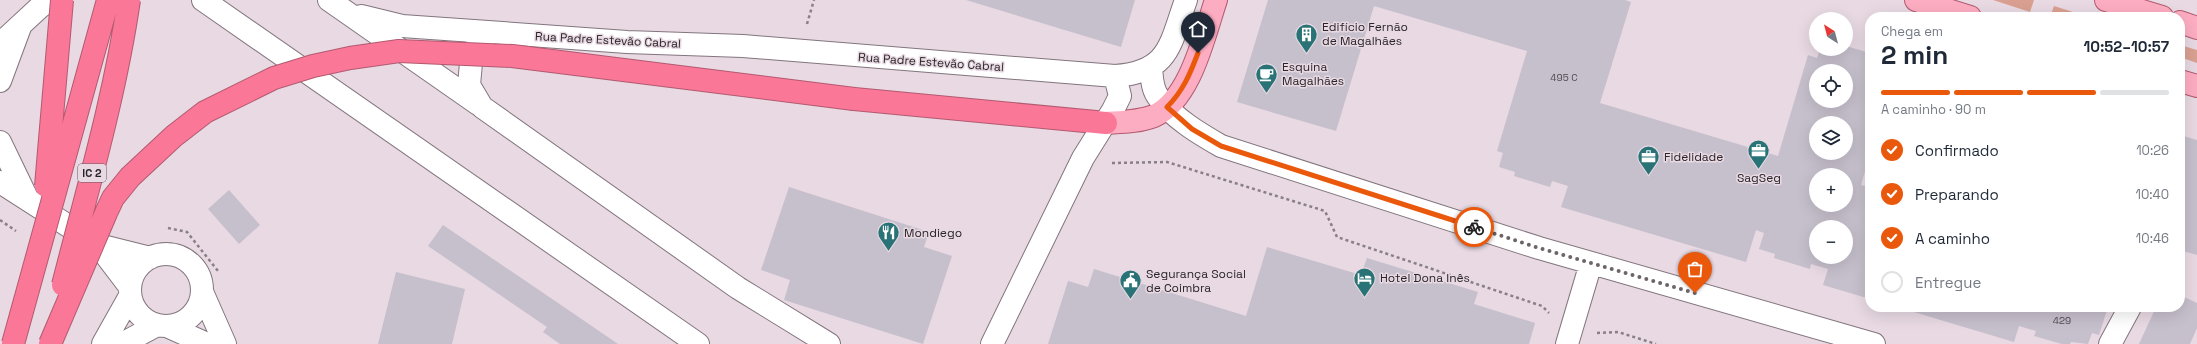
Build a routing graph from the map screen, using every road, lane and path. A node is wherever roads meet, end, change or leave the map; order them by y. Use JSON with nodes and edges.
{"nodes":[{"id":1,"x":49,"y":0,"type":"edge"},
{"id":2,"x":62,"y":0,"type":"edge"},
{"id":3,"x":108,"y":0,"type":"edge"},
{"id":4,"x":128,"y":0,"type":"edge"},
{"id":5,"x":202,"y":0,"type":"edge"},
{"id":6,"x":329,"y":0,"type":"edge"},
{"id":7,"x":1186,"y":0,"type":"edge"},
{"id":8,"x":1216,"y":0,"type":"edge"},
{"id":9,"x":1916,"y":0,"type":"edge"},
{"id":10,"x":2106,"y":0,"type":"edge"},
{"id":11,"x":1954,"y":12,"type":"edge"},
{"id":12,"x":2146,"y":12,"type":"edge"},
{"id":13,"x":348,"y":13,"type":"junction"},
{"id":14,"x":2185,"y":24,"type":"edge"},
{"id":15,"x":21,"y":26,"type":"junction"},
{"id":16,"x":2197,"y":28,"type":"edge"},
{"id":17,"x":488,"y":32,"type":"junction"},
{"id":18,"x":0,"y":44,"type":"edge"},
{"id":19,"x":1151,"y":68,"type":"junction"},
{"id":20,"x":1116,"y":76,"type":"junction"},
{"id":21,"x":0,"y":81,"type":"edge"},
{"id":22,"x":2185,"y":82,"type":"edge"},
{"id":23,"x":2197,"y":86,"type":"edge"},
{"id":24,"x":482,"y":107,"type":"junction"},
{"id":25,"x":1167,"y":107,"type":"junction"},
{"id":26,"x":1106,"y":123,"type":"junction"},
{"id":27,"x":0,"y":142,"type":"edge"},
{"id":28,"x":1106,"y":163,"type":"dead end"},
{"id":29,"x":0,"y":182,"type":"edge"},
{"id":30,"x":28,"y":200,"type":"junction"},
{"id":31,"x":0,"y":220,"type":"edge"},
{"id":32,"x":17,"y":231,"type":"dead end"},
{"id":33,"x":42,"y":241,"type":"junction"},
{"id":34,"x":98,"y":245,"type":"junction"},
{"id":35,"x":150,"y":258,"type":"junction"},
{"id":36,"x":1591,"y":263,"type":"junction"},
{"id":37,"x":130,"y":292,"type":"junction"},
{"id":38,"x":203,"y":294,"type":"junction"},
{"id":39,"x":2127,"y":312,"type":"edge"},
{"id":40,"x":163,"y":326,"type":"junction"},
{"id":41,"x":1568,"y":339,"type":"edge"},
{"id":42,"x":13,"y":344,"type":"edge"},
{"id":43,"x":49,"y":344,"type":"edge"},
{"id":44,"x":103,"y":344,"type":"edge"},
{"id":45,"x":122,"y":344,"type":"edge"},
{"id":46,"x":207,"y":344,"type":"edge"},
{"id":47,"x":225,"y":344,"type":"edge"},
{"id":48,"x":698,"y":344,"type":"edge"},
{"id":49,"x":829,"y":344,"type":"edge"},
{"id":50,"x":992,"y":344,"type":"edge"},
{"id":51,"x":1656,"y":344,"type":"edge"},
{"id":52,"x":1874,"y":344,"type":"edge"},
{"id":53,"x":2110,"y":344,"type":"edge"}],
"edges":[{"from":1,"to":15,"type":"street"},
{"from":2,"to":33,"type":"highway","bridge":true},
{"from":3,"to":33,"type":"highway","number":"IC 2","bridge":true},
{"from":4,"to":43,"type":"highway","number":"IC 2","bridge":true},
{"from":5,"to":48,"type":"street"},
{"from":6,"to":13,"type":"street"},
{"from":7,"to":19,"type":"street","name":"Rua Padre Estevão Cabral"},
{"from":8,"to":25,"type":"main road"},
{"from":9,"to":11,"type":"main road"},
{"from":10,"to":12,"type":"main road"},
{"from":13,"to":17,"type":"street","name":"Rua Padre Estevão Cabral"},
{"from":13,"to":24,"type":"street"},
{"from":14,"to":16,"type":"main road"},
{"from":15,"to":18,"type":"street"},
{"from":15,"to":21,"type":"street"},
{"from":17,"to":20,"type":"street","name":"Rua Padre Estevão Cabral"},
{"from":17,"to":24,"type":"street"},
{"from":19,"to":20,"type":"street","name":"Rua Padre Estevão Cabral"},
{"from":19,"to":25,"type":"street"},
{"from":20,"to":26,"type":"street"},
{"from":22,"to":23,"type":"main road"},
{"from":24,"to":49,"type":"street"},
{"from":25,"to":26,"type":"main road"},
{"from":25,"to":36,"type":"street"},
{"from":26,"to":43,"type":"highway","bridge":true},
{"from":26,"to":50,"type":"street"},
{"from":27,"to":30,"type":"street"},
{"from":28,"to":41,"type":"path"},
{"from":29,"to":30,"type":"street"},
{"from":30,"to":34,"type":"street"},
{"from":31,"to":32,"type":"path"},
{"from":33,"to":42,"type":"highway","number":"IC 2","bridge":true},
{"from":34,"to":35,"type":"street"},
{"from":34,"to":37,"type":"street"},
{"from":35,"to":37,"type":"street"},
{"from":35,"to":38,"type":"street"},
{"from":36,"to":41,"type":"street"},
{"from":36,"to":52,"type":"street"},
{"from":37,"to":40,"type":"street"},
{"from":37,"to":44,"type":"street"},
{"from":38,"to":40,"type":"street"},
{"from":38,"to":47,"type":"street"},
{"from":39,"to":53,"type":"street"},
{"from":40,"to":45,"type":"street"},
{"from":40,"to":46,"type":"street"},
{"from":41,"to":51,"type":"path"}]}
